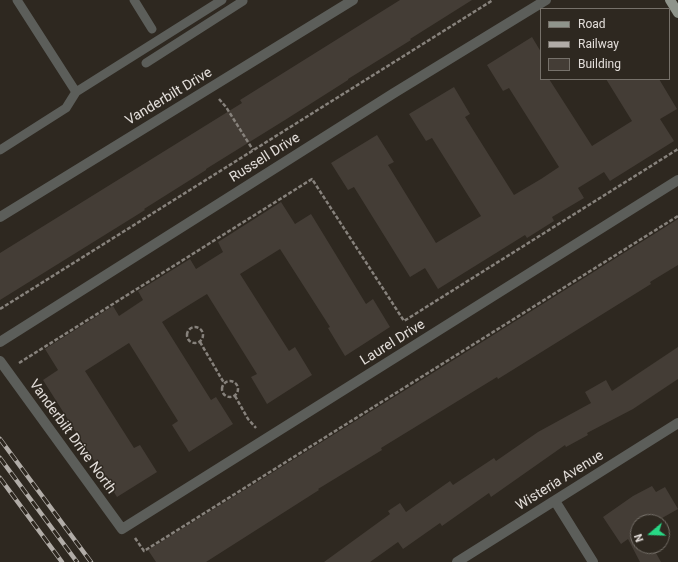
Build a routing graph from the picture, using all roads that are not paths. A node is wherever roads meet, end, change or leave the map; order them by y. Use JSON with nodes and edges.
{"nodes":[{"id":1,"x":17,"y":0,"type":"edge"},
{"id":2,"x":134,"y":0,"type":"edge"},
{"id":3,"x":222,"y":0,"type":"edge"},
{"id":4,"x":353,"y":0,"type":"edge"},
{"id":5,"x":546,"y":0,"type":"edge"},
{"id":6,"x":670,"y":0,"type":"edge"},
{"id":7,"x":243,"y":1,"type":"edge"},
{"id":8,"x":678,"y":13,"type":"edge"},
{"id":9,"x":152,"y":29,"type":"dead end"},
{"id":10,"x":146,"y":63,"type":"dead end"},
{"id":11,"x":76,"y":92,"type":"junction"},
{"id":12,"x":0,"y":150,"type":"edge"},
{"id":13,"x":678,"y":180,"type":"edge"},
{"id":14,"x":0,"y":217,"type":"edge"},
{"id":15,"x":0,"y":342,"type":"edge"},
{"id":16,"x":0,"y":361,"type":"edge"},
{"id":17,"x":678,"y":424,"type":"edge"},
{"id":18,"x":555,"y":501,"type":"junction"},
{"id":19,"x":125,"y":528,"type":"joint"},
{"id":20,"x":457,"y":562,"type":"edge"},
{"id":21,"x":593,"y":562,"type":"edge"}],
"edges":[{"from":1,"to":11,"type":"lane"},
{"from":2,"to":9,"type":"lane"},
{"from":3,"to":11,"type":"lane"},
{"from":4,"to":14,"type":"street","name":"Vanderbilt Drive"},
{"from":5,"to":15,"type":"street","name":"Russell Drive"},
{"from":6,"to":8,"type":"main road"},
{"from":7,"to":10,"type":"lane"},
{"from":11,"to":12,"type":"lane"},
{"from":13,"to":19,"type":"street","name":"Laurel Drive"},
{"from":16,"to":19,"type":"street","name":"Vanderbilt Drive North"},
{"from":17,"to":18,"type":"street","name":"Wisteria Avenue"},
{"from":18,"to":20,"type":"street","name":"Wisteria Avenue"},
{"from":18,"to":21,"type":"street"}]}
